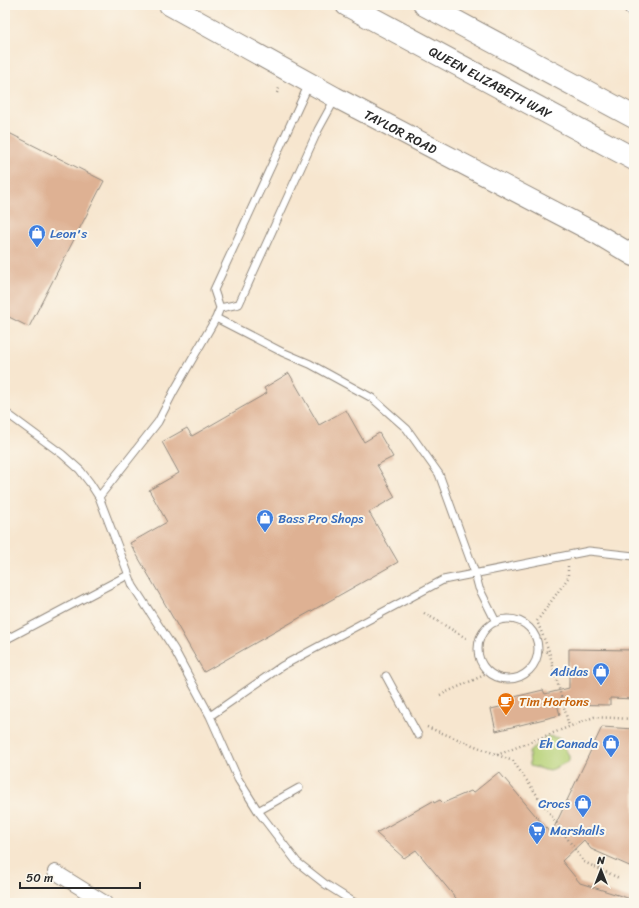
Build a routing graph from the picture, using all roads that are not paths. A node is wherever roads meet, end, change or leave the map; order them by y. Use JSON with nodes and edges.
{"nodes":[{"id":1,"x":169,"y":5,"type":"edge"},
{"id":2,"x":347,"y":5,"type":"edge"},
{"id":3,"x":424,"y":5,"type":"edge"},
{"id":4,"x":309,"y":83,"type":"junction"},
{"id":5,"x":335,"y":97,"type":"junction"},
{"id":6,"x":634,"y":117,"type":"edge"},
{"id":7,"x":634,"y":159,"type":"edge"},
{"id":8,"x":634,"y":256,"type":"edge"},
{"id":9,"x":220,"y":308,"type":"junction"},
{"id":10,"x":216,"y":318,"type":"junction"},
{"id":11,"x":5,"y":412,"type":"edge"},
{"id":12,"x":98,"y":498,"type":"junction"},
{"id":13,"x":634,"y":556,"type":"edge"},
{"id":14,"x":475,"y":573,"type":"junction"},
{"id":15,"x":128,"y":575,"type":"junction"},
{"id":16,"x":496,"y":622,"type":"junction"},
{"id":17,"x":5,"y":640,"type":"edge"},
{"id":18,"x":386,"y":676,"type":"dead end"},
{"id":19,"x":210,"y":716,"type":"junction"},
{"id":20,"x":418,"y":736,"type":"dead end"},
{"id":21,"x":299,"y":788,"type":"dead end"},
{"id":22,"x":258,"y":811,"type":"junction"},
{"id":23,"x":55,"y":872,"type":"dead end"},
{"id":24,"x":105,"y":903,"type":"edge"},
{"id":25,"x":355,"y":903,"type":"edge"}],
"edges":[{"from":1,"to":4,"type":"main road","name":"TAYLOR ROAD"},
{"from":2,"to":7,"type":"highway","name":"QUEEN ELIZABETH WAY"},
{"from":3,"to":6,"type":"highway"},
{"from":4,"to":5,"type":"main road","name":"TAYLOR ROAD"},
{"from":4,"to":9,"type":"lane"},
{"from":5,"to":8,"type":"main road","name":"TAYLOR ROAD"},
{"from":5,"to":9,"type":"lane"},
{"from":9,"to":10,"type":"lane"},
{"from":10,"to":12,"type":"lane"},
{"from":10,"to":14,"type":"lane"},
{"from":11,"to":12,"type":"lane"},
{"from":12,"to":15,"type":"lane"},
{"from":13,"to":14,"type":"lane"},
{"from":14,"to":16,"type":"lane"},
{"from":14,"to":19,"type":"lane"},
{"from":15,"to":17,"type":"lane"},
{"from":15,"to":19,"type":"lane"},
{"from":16,"to":16,"type":"lane"},
{"from":18,"to":20,"type":"lane"},
{"from":19,"to":22,"type":"lane"},
{"from":21,"to":22,"type":"lane"},
{"from":22,"to":25,"type":"lane"},
{"from":23,"to":24,"type":"street"}]}
